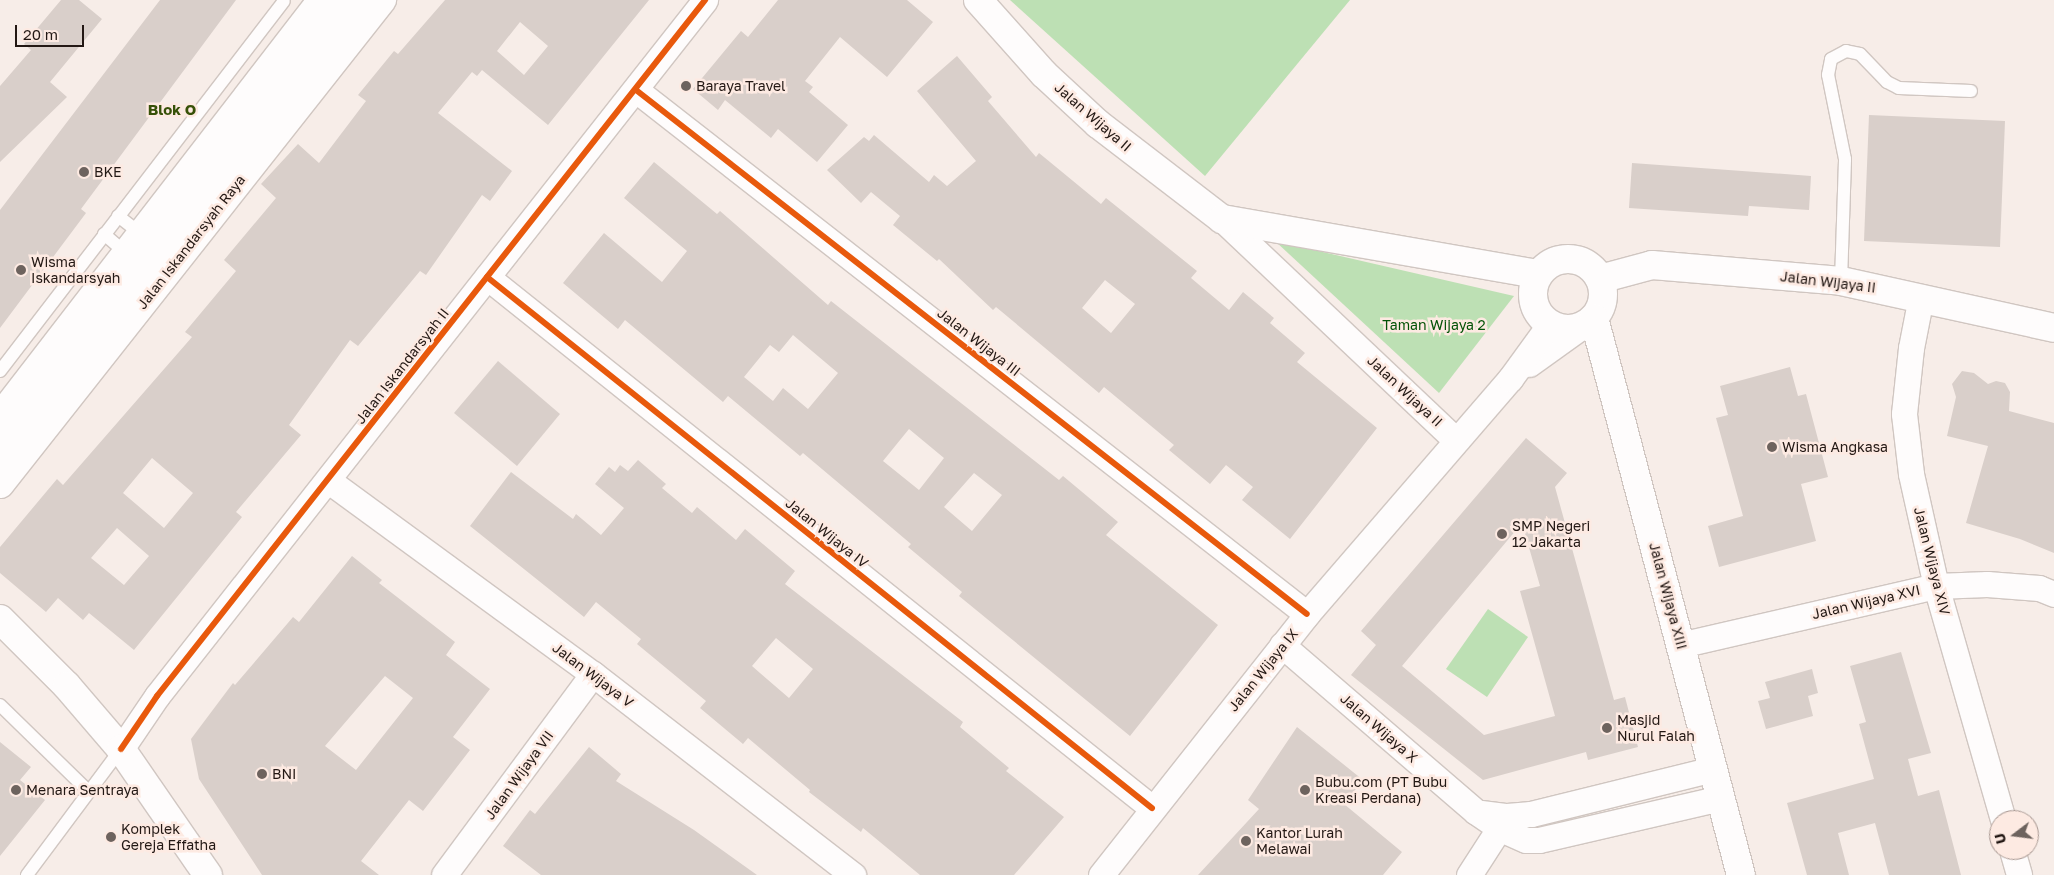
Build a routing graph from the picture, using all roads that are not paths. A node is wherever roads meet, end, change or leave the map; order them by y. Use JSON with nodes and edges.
{"nodes":[{"id":1,"x":322,"y":0,"type":"edge"},
{"id":2,"x":352,"y":0,"type":"edge"},
{"id":3,"x":382,"y":0,"type":"edge"},
{"id":4,"x":705,"y":0,"type":"edge"},
{"id":5,"x":978,"y":0,"type":"edge"},
{"id":6,"x":284,"y":1,"type":"edge"},
{"id":7,"x":636,"y":90,"type":"junction"},
{"id":8,"x":1971,"y":91,"type":"dead end"},
{"id":9,"x":118,"y":216,"type":"junction"},
{"id":10,"x":1222,"y":219,"type":"junction"},
{"id":11,"x":104,"y":234,"type":"junction"},
{"id":12,"x":134,"y":244,"type":"junction"},
{"id":13,"x":1538,"y":274,"type":"junction"},
{"id":14,"x":486,"y":277,"type":"junction"},
{"id":15,"x":1600,"y":279,"type":"junction"},
{"id":16,"x":1841,"y":281,"type":"junction"},
{"id":17,"x":1921,"y":297,"type":"junction"},
{"id":18,"x":1588,"y":322,"type":"junction"},
{"id":19,"x":1550,"y":324,"type":"junction"},
{"id":20,"x":2054,"y":328,"type":"edge"},
{"id":21,"x":0,"y":371,"type":"edge"},
{"id":22,"x":1510,"y":379,"type":"junction"},
{"id":23,"x":0,"y":417,"type":"edge"},
{"id":24,"x":1456,"y":440,"type":"junction"},
{"id":25,"x":0,"y":448,"type":"edge"},
{"id":26,"x":329,"y":481,"type":"junction"},
{"id":27,"x":0,"y":484,"type":"edge"},
{"id":28,"x":1936,"y":586,"type":"junction"},
{"id":29,"x":2054,"y":594,"type":"edge"},
{"id":30,"x":1307,"y":614,"type":"junction"},
{"id":31,"x":0,"y":619,"type":"edge"},
{"id":32,"x":1282,"y":645,"type":"junction"},
{"id":33,"x":1680,"y":645,"type":"junction"},
{"id":34,"x":593,"y":674,"type":"junction"},
{"id":35,"x":0,"y":705,"type":"edge"},
{"id":36,"x":121,"y":749,"type":"junction"},
{"id":37,"x":1713,"y":769,"type":"junction"},
{"id":38,"x":88,"y":791,"type":"junction"},
{"id":39,"x":1721,"y":798,"type":"junction"},
{"id":40,"x":1152,"y":808,"type":"junction"},
{"id":41,"x":2000,"y":810,"type":"edge"},
{"id":42,"x":1504,"y":823,"type":"junction"},
{"id":43,"x":452,"y":872,"type":"edge"},
{"id":44,"x":1472,"y":873,"type":"edge"},
{"id":45,"x":27,"y":875,"type":"edge"},
{"id":46,"x":208,"y":875,"type":"edge"},
{"id":47,"x":853,"y":875,"type":"edge"},
{"id":48,"x":1102,"y":875,"type":"edge"},
{"id":49,"x":1742,"y":875,"type":"edge"}],
"edges":[{"from":1,"to":12,"type":"main road"},
{"from":2,"to":25,"type":"main road"},
{"from":3,"to":27,"type":"main road","name":"Jalan Iskandarsyah Raya"},
{"from":4,"to":7,"type":"street","name":"Jalan Iskandarsyah II"},
{"from":5,"to":10,"type":"main road","name":"Jalan Wijaya II"},
{"from":6,"to":9,"type":"lane"},
{"from":7,"to":14,"type":"street","name":"Jalan Iskandarsyah II"},
{"from":7,"to":30,"type":"street","name":"Jalan Wijaya III"},
{"from":8,"to":16,"type":"lane"},
{"from":9,"to":11,"type":"lane"},
{"from":9,"to":12,"type":"lane"},
{"from":10,"to":13,"type":"main road","name":"Jalan Wijaya II"},
{"from":10,"to":24,"type":"street","name":"Jalan Wijaya II"},
{"from":11,"to":12,"type":"lane"},
{"from":11,"to":21,"type":"lane"},
{"from":12,"to":23,"type":"main road"},
{"from":13,"to":15,"type":"main road"},
{"from":13,"to":19,"type":"main road"},
{"from":14,"to":26,"type":"street","name":"Jalan Iskandarsyah II"},
{"from":14,"to":40,"type":"street","name":"Jalan Wijaya IV"},
{"from":15,"to":16,"type":"main road","name":"Jalan Wijaya II"},
{"from":15,"to":18,"type":"main road"},
{"from":16,"to":17,"type":"main road","name":"Jalan Wijaya II"},
{"from":17,"to":20,"type":"main road","name":"Jalan Wijaya II"},
{"from":17,"to":28,"type":"street","name":"Jalan Wijaya XIV"},
{"from":18,"to":19,"type":"main road"},
{"from":18,"to":22,"type":"street","name":"Jalan Wijaya IX"},
{"from":18,"to":33,"type":"main road","name":"Jalan Wijaya XIII"},
{"from":19,"to":22,"type":"street","name":"Jalan Wijaya IX"},
{"from":22,"to":24,"type":"street","name":"Jalan Wijaya IX"},
{"from":24,"to":30,"type":"street","name":"Jalan Wijaya IX"},
{"from":26,"to":34,"type":"street","name":"Jalan Wijaya V"},
{"from":26,"to":36,"type":"street","name":"Jalan Iskandarsyah II"},
{"from":28,"to":29,"type":"street","name":"Jalan Wijaya XVI"},
{"from":28,"to":33,"type":"street","name":"Jalan Wijaya XVI"},
{"from":28,"to":41,"type":"street","name":"Jalan Wijaya XIV"},
{"from":30,"to":32,"type":"street","name":"Jalan Wijaya IX"},
{"from":31,"to":36,"type":"main road"},
{"from":32,"to":40,"type":"street","name":"Jalan Wijaya IX"},
{"from":32,"to":42,"type":"street","name":"Jalan Wijaya X"},
{"from":33,"to":37,"type":"main road","name":"Jalan Wijaya XIII"},
{"from":34,"to":43,"type":"street","name":"Jalan Wijaya VII"},
{"from":34,"to":47,"type":"street","name":"Jalan Wijaya V"},
{"from":35,"to":38,"type":"lane"},
{"from":36,"to":38,"type":"lane","name":"Jalan Iskandarsyah II"},
{"from":36,"to":46,"type":"main road"},
{"from":37,"to":39,"type":"main road","name":"Jalan Wijaya XIII"},
{"from":37,"to":42,"type":"street","name":"Jalan Wijaya X"},
{"from":38,"to":45,"type":"lane","name":"Jalan Iskandarsyah II"},
{"from":39,"to":42,"type":"street","name":"Jalan Wijaya X"},
{"from":39,"to":49,"type":"main road","name":"Jalan Wijaya XIII"},
{"from":40,"to":48,"type":"street","name":"Jalan Wijaya IX"},
{"from":42,"to":44,"type":"street"}]}
